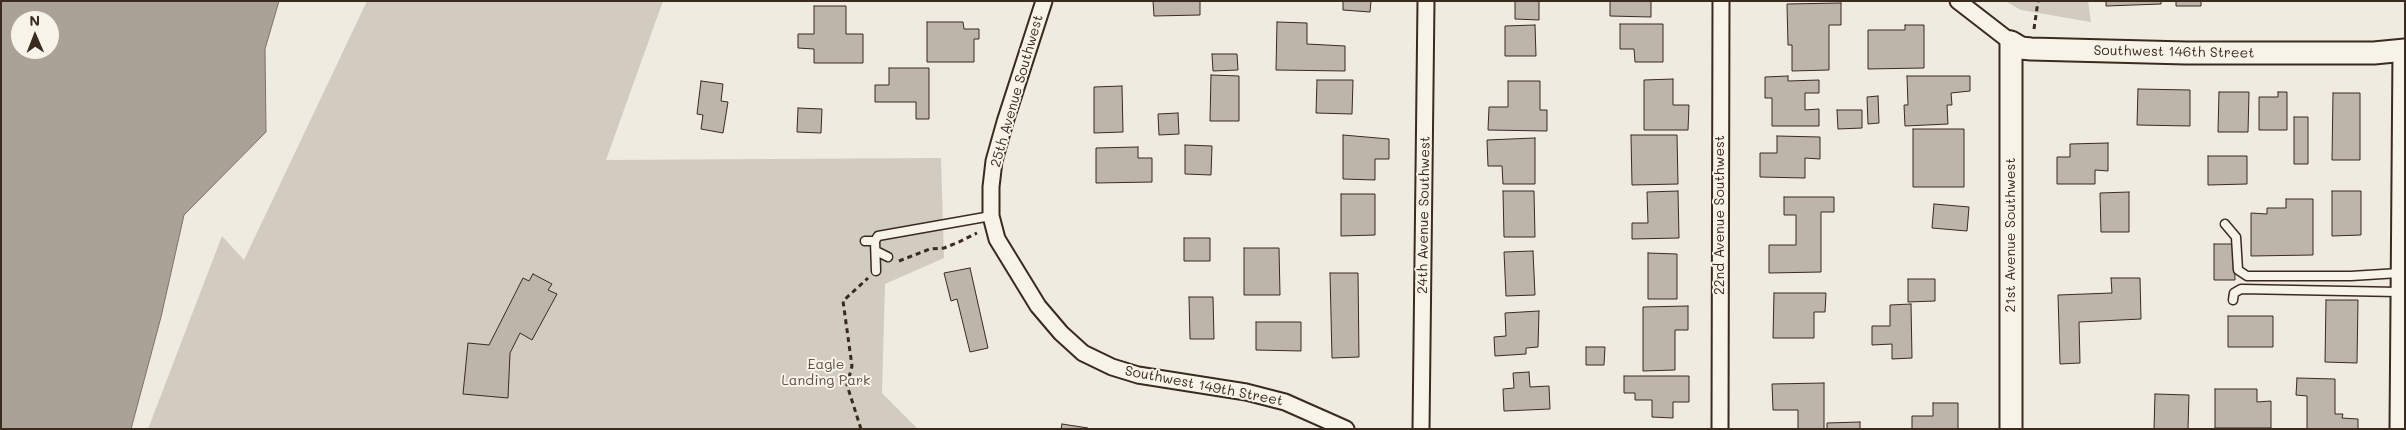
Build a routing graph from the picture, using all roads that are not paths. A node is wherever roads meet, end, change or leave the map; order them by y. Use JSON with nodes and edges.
{"nodes":[{"id":1,"x":1044,"y":1,"type":"edge"},
{"id":2,"x":1426,"y":1,"type":"edge"},
{"id":3,"x":1720,"y":1,"type":"edge"},
{"id":4,"x":1958,"y":1,"type":"edge"},
{"id":5,"x":2011,"y":42,"type":"junction"},
{"id":6,"x":2403,"y":50,"type":"edge"},
{"id":7,"x":991,"y":216,"type":"junction"},
{"id":8,"x":2225,"y":224,"type":"dead end"},
{"id":9,"x":997,"y":240,"type":"joint"},
{"id":10,"x":865,"y":241,"type":"dead end"},
{"id":11,"x":876,"y":241,"type":"junction"},
{"id":12,"x":876,"y":251,"type":"junction"},
{"id":13,"x":888,"y":257,"type":"dead end"},
{"id":14,"x":876,"y":271,"type":"road end"},
{"id":15,"x":2400,"y":284,"type":"edge"},
{"id":16,"x":2233,"y":300,"type":"dead end"},
{"id":17,"x":1346,"y":429,"type":"edge"},
{"id":18,"x":1421,"y":429,"type":"edge"},
{"id":19,"x":1720,"y":429,"type":"edge"},
{"id":20,"x":2011,"y":429,"type":"edge"},
{"id":21,"x":2398,"y":429,"type":"edge"}],
"edges":[{"from":1,"to":7,"type":"street","name":"25th Avenue Southwest"},
{"from":2,"to":18,"type":"street","name":"24th Avenue Southwest"},
{"from":3,"to":19,"type":"street","name":"22nd Avenue Southwest"},
{"from":4,"to":5,"type":"street","name":"Southwest 146th Street"},
{"from":5,"to":6,"type":"street","name":"Southwest 146th Street"},
{"from":5,"to":20,"type":"street","name":"21st Avenue Southwest"},
{"from":6,"to":15,"type":"street"},
{"from":7,"to":9,"type":"street","name":"25th Avenue Southwest"},
{"from":7,"to":11,"type":"lane"},
{"from":8,"to":15,"type":"lane"},
{"from":9,"to":17,"type":"street","name":"Southwest 149th Street"},
{"from":10,"to":11,"type":"lane"},
{"from":11,"to":12,"type":"lane"},
{"from":12,"to":13,"type":"lane"},
{"from":12,"to":14,"type":"lane"},
{"from":15,"to":16,"type":"lane"},
{"from":15,"to":21,"type":"street"}]}
